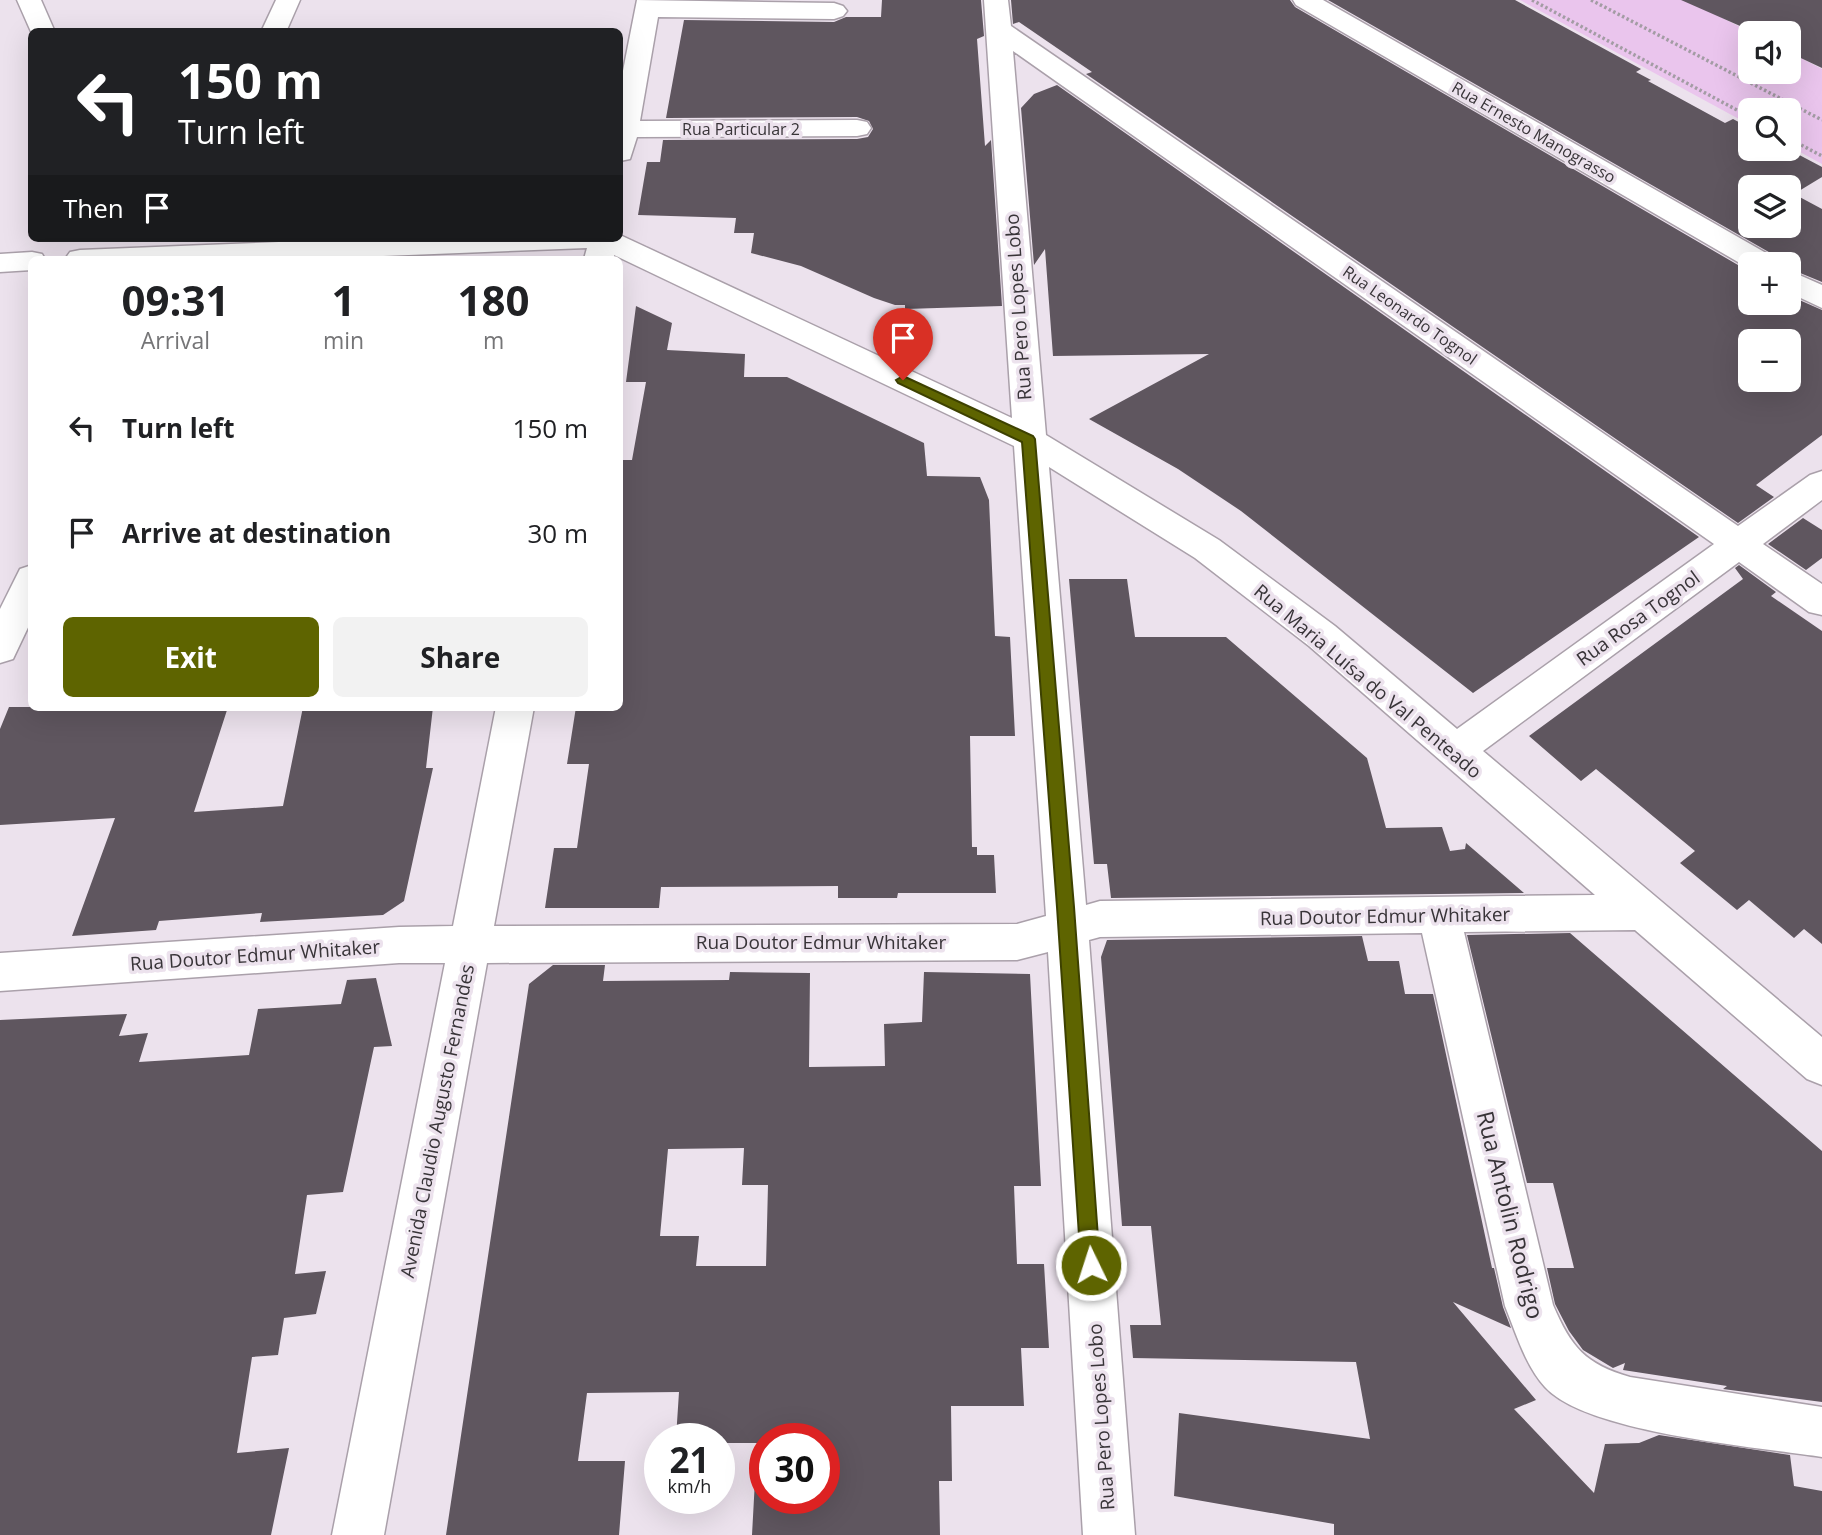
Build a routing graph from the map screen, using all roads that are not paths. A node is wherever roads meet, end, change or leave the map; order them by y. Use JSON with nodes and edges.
{"nodes":[{"id":1,"x":29,"y":0,"type":"edge"},
{"id":2,"x":288,"y":0,"type":"edge"},
{"id":3,"x":1305,"y":0,"type":"edge"},
{"id":4,"x":648,"y":5,"type":"edge"},
{"id":5,"x":834,"y":11,"type":"dead end"},
{"id":6,"x":997,"y":14,"type":"edge"},
{"id":7,"x":41,"y":28,"type":"edge"},
{"id":8,"x":275,"y":28,"type":"edge"},
{"id":9,"x":857,"y":128,"type":"dead end"},
{"id":10,"x":623,"y":136,"type":"edge"},
{"id":11,"x":623,"y":141,"type":"edge"},
{"id":12,"x":444,"y":242,"type":"edge"},
{"id":13,"x":611,"y":242,"type":"edge"},
{"id":14,"x":165,"y":249,"type":"edge"},
{"id":15,"x":1742,"y":252,"type":"edge"},
{"id":16,"x":106,"y":256,"type":"edge"},
{"id":17,"x":28,"y":261,"type":"edge"},
{"id":18,"x":0,"y":263,"type":"edge"},
{"id":19,"x":1801,"y":286,"type":"edge"},
{"id":20,"x":1822,"y":298,"type":"edge"},
{"id":21,"x":1028,"y":439,"type":"junction"},
{"id":22,"x":1822,"y":484,"type":"edge"},
{"id":23,"x":1739,"y":544,"type":"junction"},
{"id":24,"x":28,"y":587,"type":"edge"},
{"id":25,"x":1822,"y":602,"type":"edge"},
{"id":26,"x":0,"y":649,"type":"edge"},
{"id":27,"x":514,"y":711,"type":"edge"},
{"id":28,"x":1454,"y":752,"type":"junction"},
{"id":29,"x":1640,"y":912,"type":"junction"},
{"id":30,"x":1439,"y":915,"type":"junction"},
{"id":31,"x":1067,"y":927,"type":"junction"},
{"id":32,"x":471,"y":944,"type":"junction"},
{"id":33,"x":0,"y":972,"type":"edge"},
{"id":34,"x":1822,"y":1065,"type":"edge"},
{"id":35,"x":1822,"y":1432,"type":"edge"},
{"id":36,"x":358,"y":1535,"type":"edge"},
{"id":37,"x":1109,"y":1535,"type":"edge"}],
"edges":[{"from":1,"to":7,"type":"street"},
{"from":2,"to":8,"type":"street"},
{"from":3,"to":15,"type":"street","name":"Rua Ernesto Manograsso"},
{"from":4,"to":5,"type":"street"},
{"from":4,"to":10,"type":"street"},
{"from":6,"to":21,"type":"street","name":"Rua Pero Lopes Lobo"},
{"from":6,"to":23,"type":"street","name":"Rua Leonardo Tognol"},
{"from":9,"to":11,"type":"street","name":"Rua Particular 2"},
{"from":12,"to":14,"type":"street"},
{"from":13,"to":21,"type":"street","name":"Rua Maria Luísa do Val Penteado"},
{"from":14,"to":16,"type":"street"},
{"from":17,"to":18,"type":"street"},
{"from":19,"to":20,"type":"street"},
{"from":21,"to":28,"type":"street","name":"Rua Maria Luísa do Val Penteado"},
{"from":21,"to":31,"type":"street","name":"Rua Pero Lopes Lobo"},
{"from":22,"to":23,"type":"street","name":"Rua Rosa Tognol"},
{"from":23,"to":25,"type":"street","name":"Rua Leonardo Tognol"},
{"from":23,"to":28,"type":"street","name":"Rua Rosa Tognol"},
{"from":24,"to":26,"type":"street"},
{"from":27,"to":32,"type":"street","name":"Avenida Claudio Augusto Fernandes"},
{"from":28,"to":29,"type":"street","name":"Rua Maria Luísa do Val Penteado"},
{"from":29,"to":30,"type":"street","name":"Rua Doutor Edmur Whitaker"},
{"from":29,"to":34,"type":"street","name":"Rua Maria Luísa do Val Penteado"},
{"from":30,"to":31,"type":"street","name":"Rua Doutor Edmur Whitaker"},
{"from":30,"to":35,"type":"street","name":"Rua Antolin Rodrigo"},
{"from":31,"to":32,"type":"street","name":"Rua Doutor Edmur Whitaker"},
{"from":31,"to":37,"type":"street","name":"Rua Pero Lopes Lobo"},
{"from":32,"to":33,"type":"street","name":"Rua Doutor Edmur Whitaker"},
{"from":32,"to":36,"type":"street","name":"Avenida Claudio Augusto Fernandes"}]}
